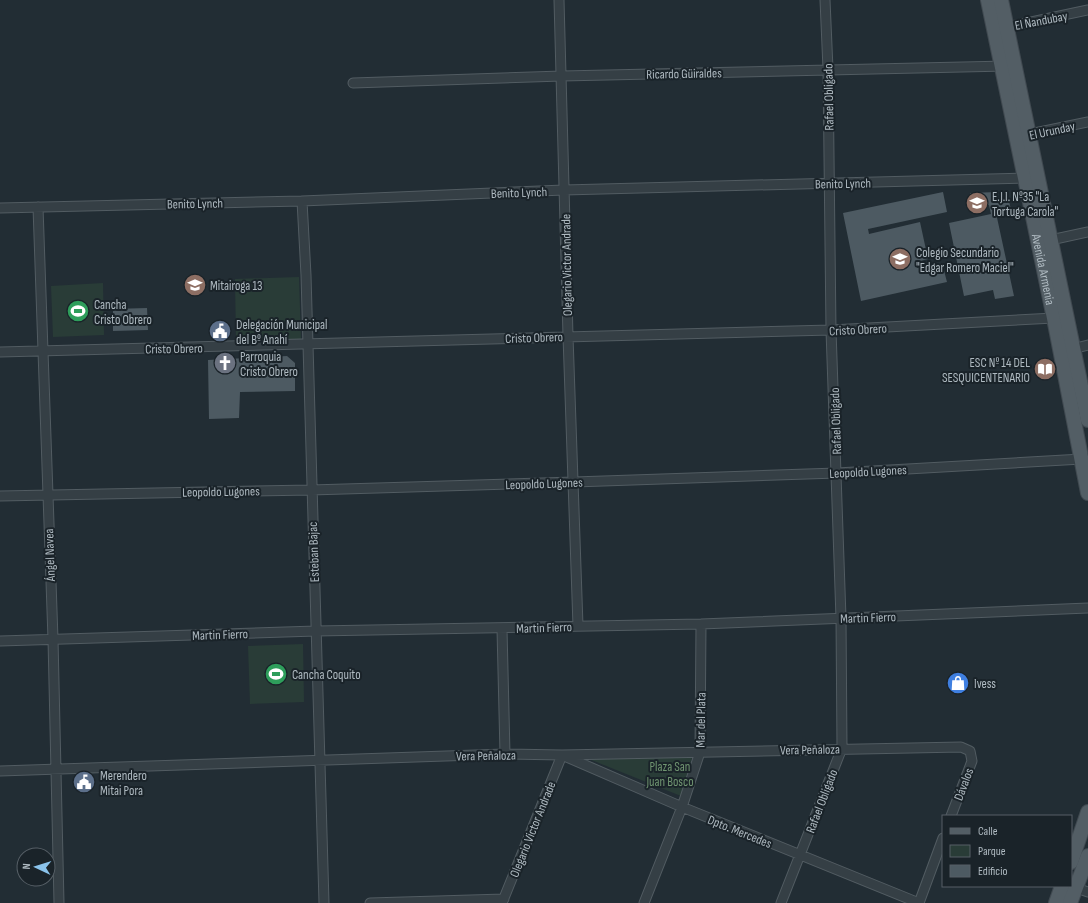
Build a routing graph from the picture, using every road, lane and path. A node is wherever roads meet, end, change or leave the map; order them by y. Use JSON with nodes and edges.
{"nodes":[{"id":1,"x":559,"y":0,"type":"edge"},
{"id":2,"x":824,"y":0,"type":"edge"},
{"id":3,"x":988,"y":0,"type":"edge"},
{"id":4,"x":1001,"y":0,"type":"edge"},
{"id":5,"x":1088,"y":10,"type":"edge"},
{"id":6,"x":1000,"y":28,"type":"junction"},
{"id":7,"x":1008,"y":66,"type":"junction"},
{"id":8,"x":828,"y":69,"type":"junction"},
{"id":9,"x":562,"y":76,"type":"junction"},
{"id":10,"x":354,"y":83,"type":"dead end"},
{"id":11,"x":1088,"y":122,"type":"edge"},
{"id":12,"x":1022,"y":136,"type":"junction"},
{"id":13,"x":1038,"y":176,"type":"junction"},
{"id":14,"x":1024,"y":179,"type":"junction"},
{"id":15,"x":830,"y":184,"type":"junction"},
{"id":16,"x":564,"y":190,"type":"junction"},
{"id":17,"x":302,"y":201,"type":"junction"},
{"id":18,"x":38,"y":207,"type":"junction"},
{"id":19,"x":0,"y":208,"type":"edge"},
{"id":20,"x":1088,"y":232,"type":"edge"},
{"id":21,"x":1045,"y":241,"type":"junction"},
{"id":22,"x":1061,"y":315,"type":"junction"},
{"id":23,"x":832,"y":330,"type":"junction"},
{"id":24,"x":568,"y":336,"type":"junction"},
{"id":25,"x":306,"y":345,"type":"junction"},
{"id":26,"x":1088,"y":345,"type":"edge"},
{"id":27,"x":1067,"y":350,"type":"junction"},
{"id":28,"x":42,"y":351,"type":"junction"},
{"id":29,"x":0,"y":352,"type":"edge"},
{"id":30,"x":1088,"y":420,"type":"edge"},
{"id":31,"x":1085,"y":458,"type":"edge"},
{"id":32,"x":837,"y":473,"type":"junction"},
{"id":33,"x":574,"y":482,"type":"junction"},
{"id":34,"x":311,"y":490,"type":"junction"},
{"id":35,"x":1088,"y":493,"type":"edge"},
{"id":36,"x":47,"y":495,"type":"junction"},
{"id":37,"x":0,"y":496,"type":"edge"},
{"id":38,"x":1088,"y":608,"type":"edge"},
{"id":39,"x":841,"y":618,"type":"junction"},
{"id":40,"x":701,"y":624,"type":"junction"},
{"id":41,"x":578,"y":626,"type":"junction"},
{"id":42,"x":502,"y":629,"type":"junction"},
{"id":43,"x":316,"y":632,"type":"junction"},
{"id":44,"x":53,"y":639,"type":"junction"},
{"id":45,"x":0,"y":641,"type":"edge"},
{"id":46,"x":842,"y":748,"type":"junction"},
{"id":47,"x":970,"y":751,"type":"joint"},
{"id":48,"x":700,"y":752,"type":"junction"},
{"id":49,"x":505,"y":754,"type":"junction"},
{"id":50,"x":562,"y":755,"type":"junction"},
{"id":51,"x":321,"y":761,"type":"junction"},
{"id":52,"x":55,"y":769,"type":"junction"},
{"id":53,"x":0,"y":771,"type":"edge"},
{"id":54,"x":682,"y":807,"type":"junction"},
{"id":55,"x":1088,"y":812,"type":"edge"},
{"id":56,"x":951,"y":815,"type":"edge"},
{"id":57,"x":942,"y":841,"type":"edge"},
{"id":58,"x":800,"y":855,"type":"junction"},
{"id":59,"x":1088,"y":856,"type":"edge"},
{"id":60,"x":1072,"y":859,"type":"edge"},
{"id":61,"x":1074,"y":888,"type":"edge"},
{"id":62,"x":503,"y":901,"type":"edge"},
{"id":63,"x":59,"y":903,"type":"edge"},
{"id":64,"x":324,"y":903,"type":"edge"},
{"id":65,"x":370,"y":903,"type":"edge"},
{"id":66,"x":399,"y":903,"type":"edge"},
{"id":67,"x":644,"y":903,"type":"edge"},
{"id":68,"x":781,"y":903,"type":"edge"},
{"id":69,"x":919,"y":903,"type":"edge"},
{"id":70,"x":1056,"y":903,"type":"edge"},
{"id":71,"x":1070,"y":903,"type":"edge"}],
"edges":[{"from":1,"to":9,"type":"street","name":"Olegario Victor Andrade"},
{"from":2,"to":8,"type":"street","name":"Rafael Obligado"},
{"from":3,"to":6,"type":"main road","name":"Avenida Armenia"},
{"from":4,"to":6,"type":"main road","name":"Avenida Armenia"},
{"from":5,"to":6,"type":"street","name":"El Ñandubay"},
{"from":6,"to":7,"type":"main road","name":"Avenida Armenia"},
{"from":7,"to":8,"type":"street","name":"Ricardo Güiraldes"},
{"from":7,"to":12,"type":"main road","name":"Avenida Armenia"},
{"from":8,"to":9,"type":"street","name":"Ricardo Güiraldes"},
{"from":8,"to":15,"type":"street","name":"Rafael Obligado"},
{"from":9,"to":10,"type":"street","name":"Ricardo Güiraldes"},
{"from":9,"to":16,"type":"street","name":"Olegario Victor Andrade"},
{"from":11,"to":12,"type":"street","name":"El Urunday"},
{"from":12,"to":13,"type":"main road","name":"Avenida Armenia"},
{"from":12,"to":14,"type":"main road","name":"Avenida Armenia"},
{"from":13,"to":14,"type":"street","name":"Benito Lynch"},
{"from":13,"to":21,"type":"main road","name":"Avenida Armenia"},
{"from":14,"to":15,"type":"street","name":"Benito Lynch"},
{"from":14,"to":21,"type":"main road","name":"Avenida Armenia"},
{"from":15,"to":16,"type":"street","name":"Benito Lynch"},
{"from":15,"to":23,"type":"street","name":"Rafael Obligado"},
{"from":16,"to":17,"type":"street","name":"Benito Lynch"},
{"from":16,"to":24,"type":"street","name":"Olegario Victor Andrade"},
{"from":17,"to":18,"type":"street","name":"Benito Lynch"},
{"from":17,"to":25,"type":"street","name":"Esteban Bajac"},
{"from":18,"to":19,"type":"street","name":"Benito Lynch"},
{"from":18,"to":28,"type":"street","name":"Ángel Navea"},
{"from":20,"to":21,"type":"street"},
{"from":21,"to":22,"type":"main road","name":"Avenida Armenia"},
{"from":22,"to":23,"type":"street","name":"Cristo Obrero"},
{"from":22,"to":27,"type":"main road","name":"Avenida Armenia"},
{"from":23,"to":24,"type":"street","name":"Cristo Obrero"},
{"from":23,"to":32,"type":"street","name":"Rafael Obligado"},
{"from":24,"to":25,"type":"street","name":"Cristo Obrero"},
{"from":24,"to":33,"type":"street","name":"Olegario Victor Andrade"},
{"from":25,"to":28,"type":"street","name":"Cristo Obrero"},
{"from":25,"to":34,"type":"street","name":"Esteban Bajac"},
{"from":26,"to":27,"type":"street"},
{"from":27,"to":30,"type":"main road","name":"Avenida Armenia"},
{"from":27,"to":31,"type":"main road","name":"Avenida Armenia"},
{"from":28,"to":29,"type":"street","name":"Cristo Obrero"},
{"from":28,"to":36,"type":"street","name":"Ángel Navea"},
{"from":31,"to":32,"type":"street","name":"Leopoldo Lugones"},
{"from":31,"to":35,"type":"main road","name":"Avenida Armenia"},
{"from":32,"to":33,"type":"street","name":"Leopoldo Lugones"},
{"from":32,"to":39,"type":"street","name":"Rafael Obligado"},
{"from":33,"to":34,"type":"street","name":"Leopoldo Lugones"},
{"from":33,"to":41,"type":"street","name":"Olegario Victor Andrade"},
{"from":34,"to":36,"type":"street","name":"Leopoldo Lugones"},
{"from":34,"to":43,"type":"street","name":"Esteban Bajac"},
{"from":36,"to":37,"type":"street","name":"Leopoldo Lugones"},
{"from":36,"to":44,"type":"street","name":"Ángel Navea"},
{"from":38,"to":39,"type":"street","name":"Martin Fierro"},
{"from":39,"to":40,"type":"street","name":"Martin Fierro"},
{"from":39,"to":46,"type":"street","name":"Rafael Obligado"},
{"from":40,"to":41,"type":"street","name":"Martin Fierro"},
{"from":40,"to":48,"type":"street","name":"Mar del Plata"},
{"from":41,"to":42,"type":"street","name":"Martin Fierro"},
{"from":42,"to":43,"type":"street","name":"Martin Fierro"},
{"from":42,"to":49,"type":"street"},
{"from":43,"to":44,"type":"street","name":"Martin Fierro"},
{"from":43,"to":51,"type":"street","name":"Esteban Bajac"},
{"from":44,"to":45,"type":"street","name":"Martin Fierro"},
{"from":44,"to":52,"type":"street","name":"Ángel Navea"},
{"from":46,"to":47,"type":"street","name":"Vera Peñaloza"},
{"from":46,"to":48,"type":"street","name":"Vera Peñaloza"},
{"from":46,"to":58,"type":"street","name":"Rafael Obligado"},
{"from":47,"to":56,"type":"street","name":"Dávalos"},
{"from":48,"to":50,"type":"street","name":"Vera Peñaloza"},
{"from":48,"to":54,"type":"street","name":"Mar del Plata"},
{"from":49,"to":50,"type":"street","name":"Vera Peñaloza"},
{"from":49,"to":51,"type":"street","name":"Vera Peñaloza"},
{"from":50,"to":54,"type":"street","name":"Dpto. Mercedes"},
{"from":50,"to":62,"type":"street","name":"Olegario Victor Andrade"},
{"from":51,"to":52,"type":"street","name":"Vera Peñaloza"},
{"from":51,"to":64,"type":"street","name":"Esteban Bajac"},
{"from":52,"to":53,"type":"street","name":"Vera Peñaloza"},
{"from":52,"to":63,"type":"street","name":"Ángel Navea"},
{"from":54,"to":58,"type":"street","name":"Dpto. Mercedes"},
{"from":54,"to":67,"type":"street","name":"Mar del Plata"},
{"from":55,"to":60,"type":"main road"},
{"from":57,"to":69,"type":"street"},
{"from":58,"to":68,"type":"street","name":"Rafael Obligado"},
{"from":58,"to":69,"type":"street","name":"Dpto. Mercedes"},
{"from":59,"to":61,"type":"main road"},
{"from":61,"to":70,"type":"main road"},
{"from":61,"to":71,"type":"main road"},
{"from":62,"to":66,"type":"street"},
{"from":65,"to":66,"type":"street"}]}
